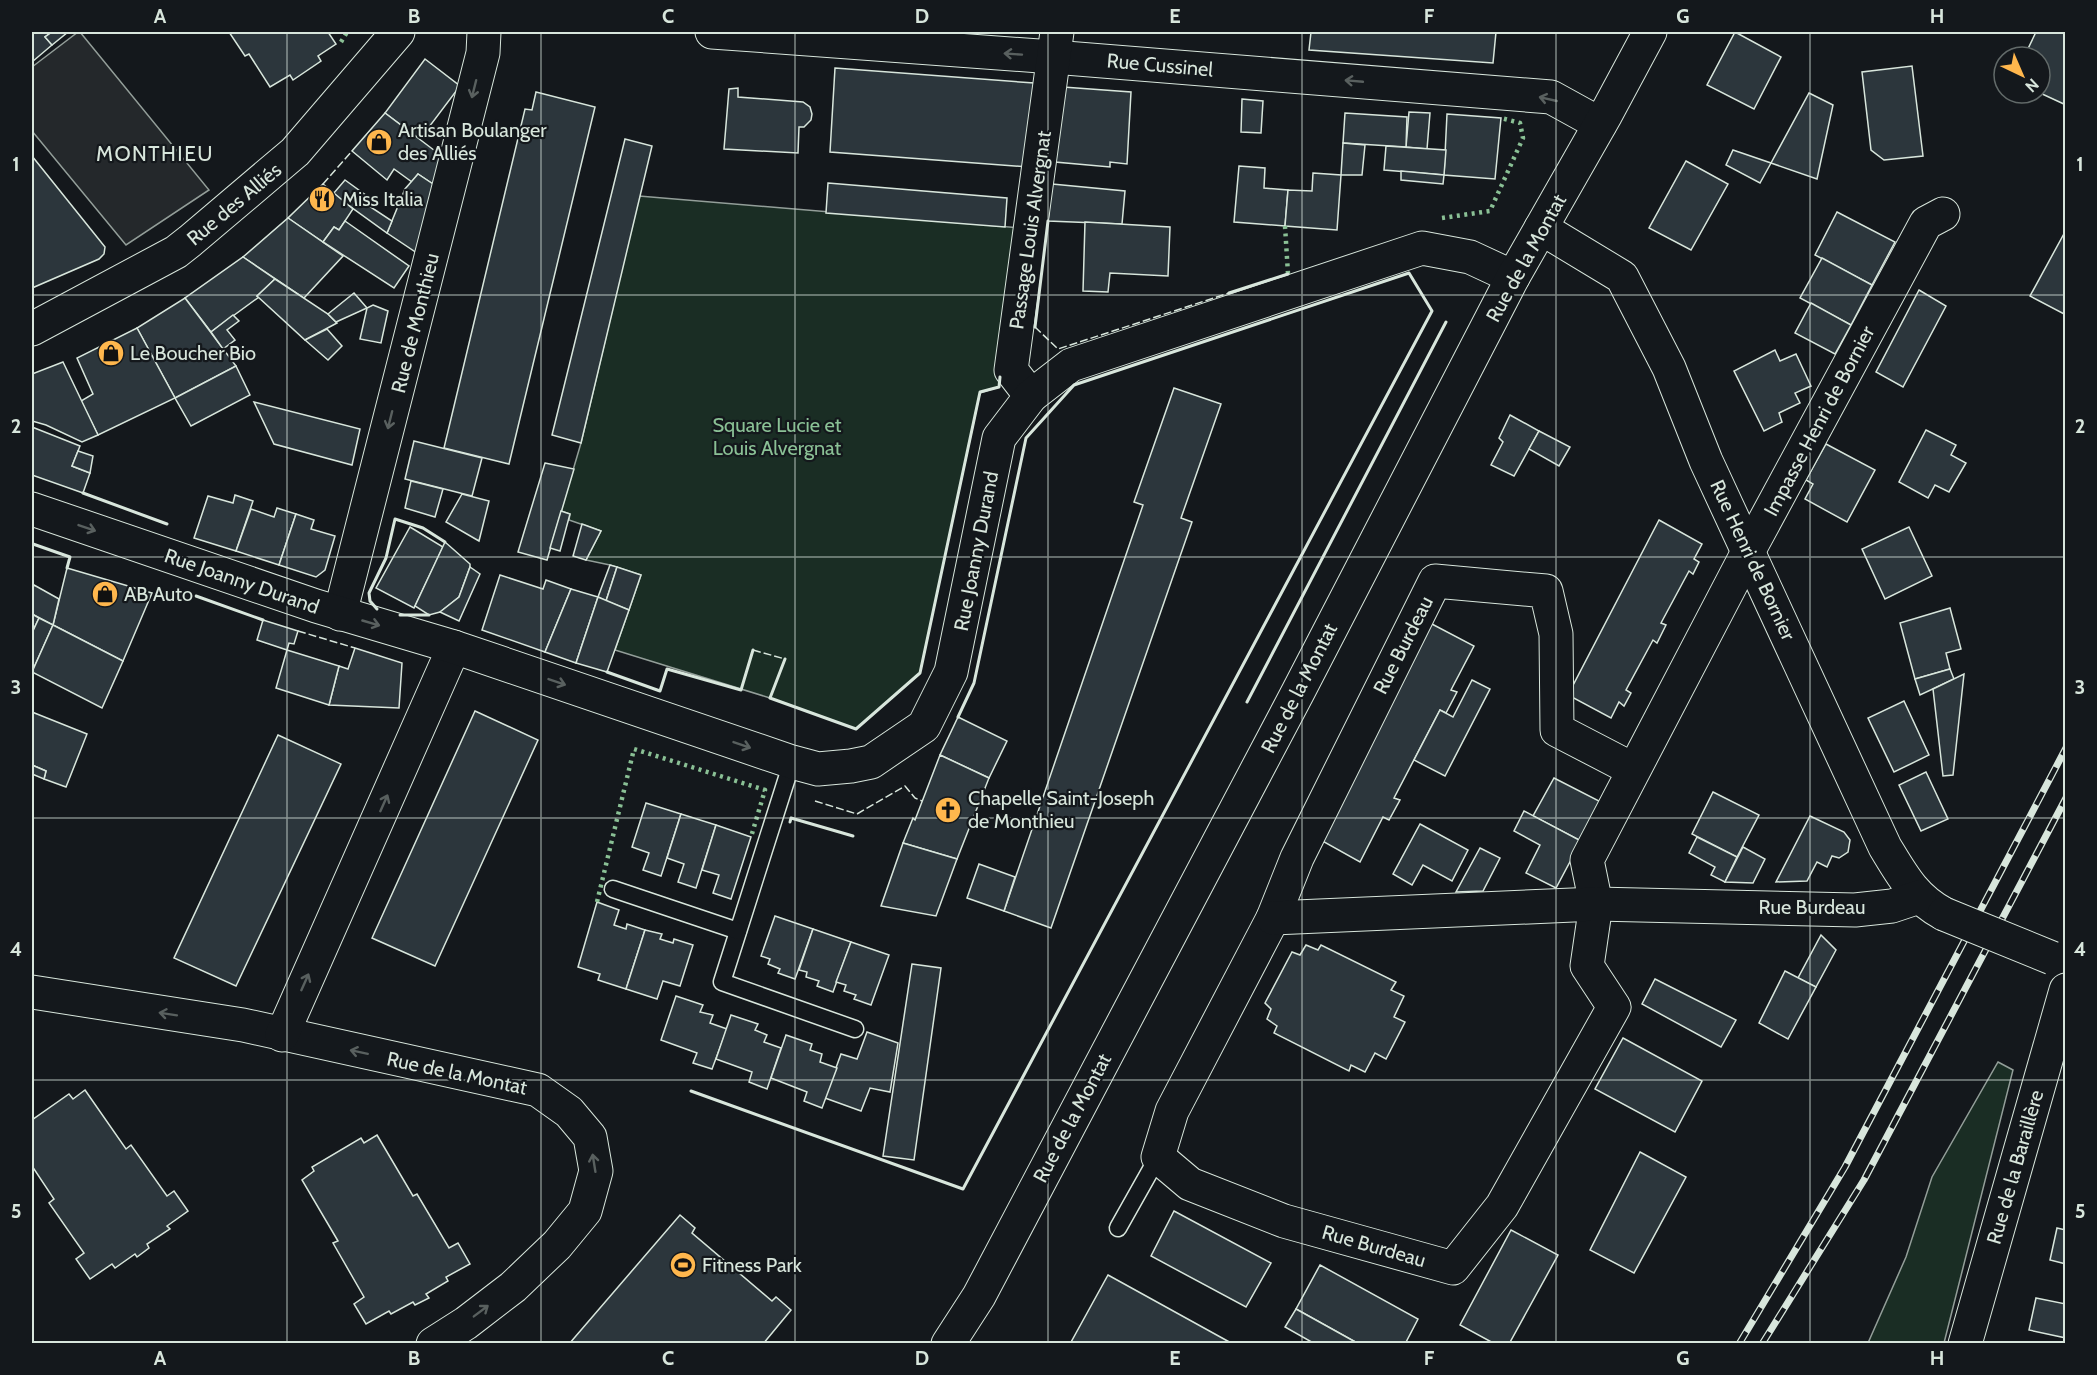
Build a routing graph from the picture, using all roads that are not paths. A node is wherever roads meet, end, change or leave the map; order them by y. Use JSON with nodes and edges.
{"nodes":[{"id":1,"x":398,"y":32,"type":"edge"},
{"id":2,"x":484,"y":32,"type":"edge"},
{"id":3,"x":712,"y":32,"type":"edge"},
{"id":4,"x":1650,"y":32,"type":"edge"},
{"id":5,"x":1055,"y":44,"type":"edge"},
{"id":6,"x":1600,"y":124,"type":"junction"},
{"id":7,"x":1943,"y":214,"type":"dead end"},
{"id":8,"x":1541,"y":228,"type":"junction"},
{"id":9,"x":1513,"y":277,"type":"junction"},
{"id":10,"x":32,"y":329,"type":"edge"},
{"id":11,"x":1031,"y":396,"type":"junction"},
{"id":12,"x":32,"y":509,"type":"edge"},
{"id":13,"x":1749,"y":550,"type":"junction"},
{"id":14,"x":340,"y":614,"type":"junction"},
{"id":15,"x":454,"y":647,"type":"junction"},
{"id":16,"x":792,"y":762,"type":"junction"},
{"id":17,"x":1634,"y":770,"type":"junction"},
{"id":18,"x":1587,"y":861,"type":"joint"},
{"id":19,"x":614,"y":889,"type":"dead end"},
{"id":20,"x":1596,"y":904,"type":"junction"},
{"id":21,"x":1931,"y":905,"type":"junction"},
{"id":22,"x":1274,"y":918,"type":"junction"},
{"id":23,"x":738,"y":931,"type":"junction"},
{"id":24,"x":2059,"y":960,"type":"edge"},
{"id":25,"x":2066,"y":990,"type":"edge"},
{"id":26,"x":32,"y":992,"type":"edge"},
{"id":27,"x":855,"y":1029,"type":"dead end"},
{"id":28,"x":282,"y":1035,"type":"junction"},
{"id":29,"x":1158,"y":1157,"type":"junction"},
{"id":30,"x":1118,"y":1228,"type":"dead end"},
{"id":31,"x":433,"y":1344,"type":"edge"},
{"id":32,"x":948,"y":1344,"type":"edge"},
{"id":33,"x":1965,"y":1344,"type":"edge"}],
"edges":[{"from":1,"to":10,"type":"street","name":"Rue des Alliés"},
{"from":2,"to":14,"type":"street","name":"Rue de Monthieu","one_way":true},
{"from":5,"to":3,"type":"street","name":"Rue Cussinel","one_way":true},
{"from":4,"to":6,"type":"street","name":"Rue de la Montat"},
{"from":6,"to":5,"type":"street","name":"Rue Cussinel","one_way":true},
{"from":5,"to":11,"type":"street","name":"Passage Louis Alvergnat"},
{"from":6,"to":8,"type":"street","name":"Rue de la Montat"},
{"from":7,"to":13,"type":"street","name":"Impasse Henri de Bornier"},
{"from":8,"to":9,"type":"street","name":"Rue de la Montat"},
{"from":8,"to":13,"type":"street","name":"Rue Henri de Bornier"},
{"from":9,"to":11,"type":"street","name":"Rue Joanny Durand"},
{"from":9,"to":32,"type":"street","name":"Rue de la Montat"},
{"from":11,"to":16,"type":"street","name":"Rue Joanny Durand"},
{"from":12,"to":14,"type":"street","name":"Rue Joanny Durand","one_way":true},
{"from":13,"to":17,"type":"street","name":"Impasse Henri de Bornier"},
{"from":13,"to":21,"type":"street","name":"Rue Henri de Bornier"},
{"from":14,"to":15,"type":"street","name":"Rue Joanny Durand","one_way":true},
{"from":15,"to":16,"type":"street","name":"Rue Joanny Durand","one_way":true},
{"from":28,"to":15,"type":"street","one_way":true},
{"from":16,"to":23,"type":"lane"},
{"from":17,"to":18,"type":"street","name":"Impasse Henri de Bornier"},
{"from":17,"to":22,"type":"street","name":"Rue Burdeau"},
{"from":18,"to":20,"type":"street","name":"Rue Burdeau"},
{"from":19,"to":23,"type":"lane"},
{"from":20,"to":21,"type":"street","name":"Rue Burdeau"},
{"from":20,"to":22,"type":"street","name":"Rue Burdeau"},
{"from":20,"to":29,"type":"street","name":"Rue Burdeau"},
{"from":21,"to":24,"type":"street","bridge":true},
{"from":22,"to":29,"type":"street","name":"Rue Burdeau"},
{"from":23,"to":27,"type":"lane"},
{"from":25,"to":33,"type":"street","name":"Rue de la Baraillère"},
{"from":28,"to":26,"type":"street","name":"Rue de la Montat","one_way":true},
{"from":31,"to":28,"type":"street","name":"Rue de la Montat","one_way":true},
{"from":29,"to":30,"type":"lane"}]}
